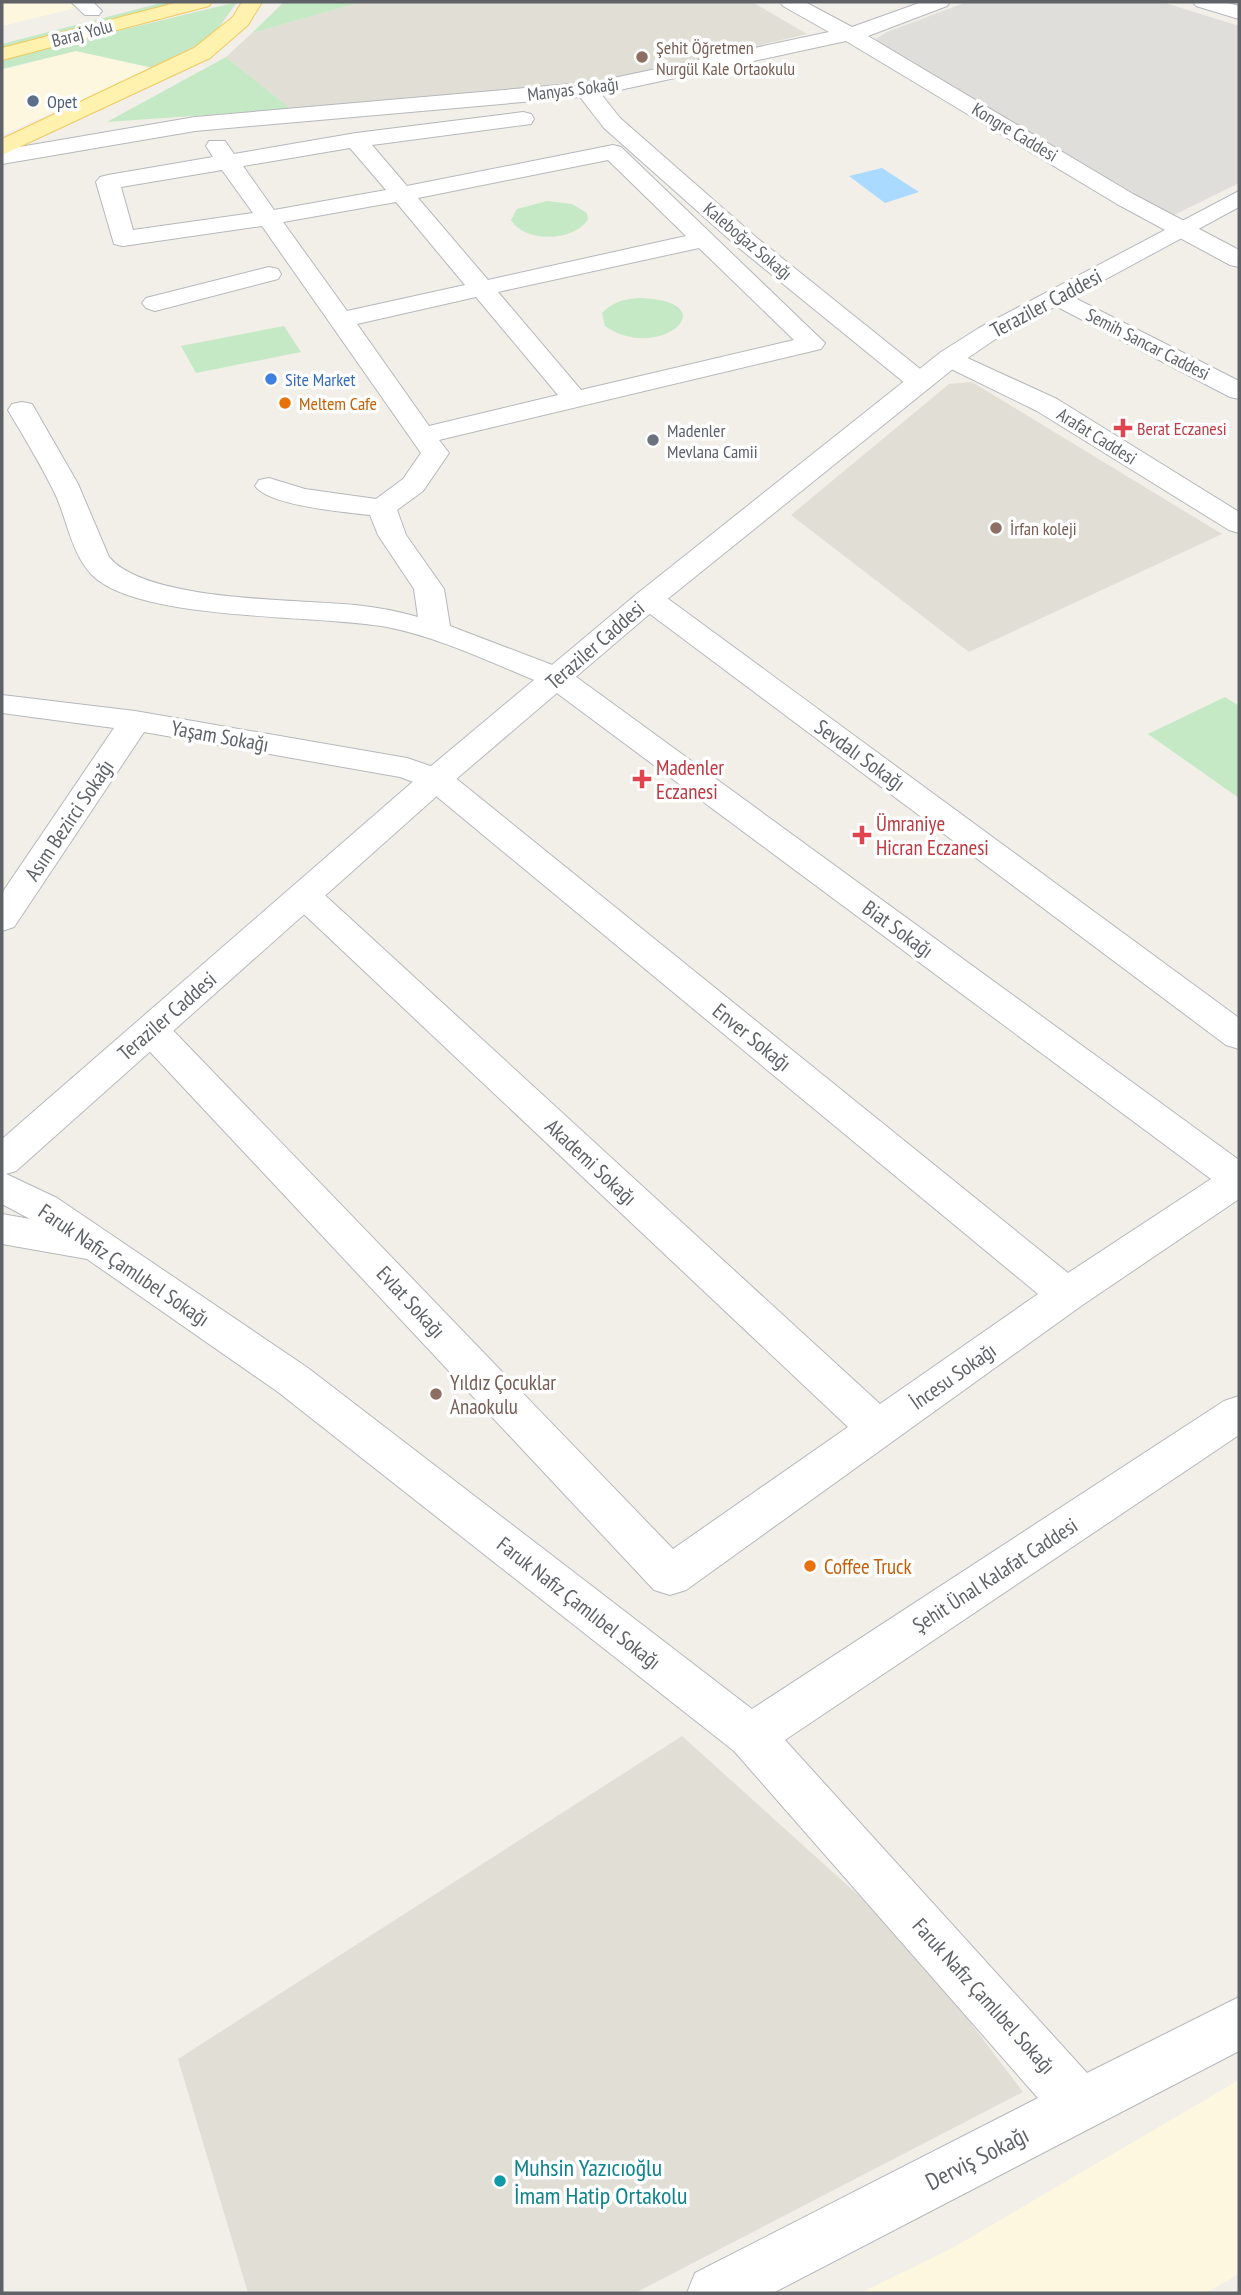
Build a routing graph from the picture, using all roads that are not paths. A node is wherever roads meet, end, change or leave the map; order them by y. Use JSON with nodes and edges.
{"nodes":[{"id":1,"x":130,"y":2,"type":"edge"},
{"id":2,"x":202,"y":2,"type":"edge"},
{"id":3,"x":252,"y":2,"type":"edge"},
{"id":4,"x":790,"y":2,"type":"edge"},
{"id":5,"x":940,"y":2,"type":"edge"},
{"id":6,"x":1203,"y":2,"type":"edge"},
{"id":7,"x":87,"y":7,"type":"edge"},
{"id":8,"x":1239,"y":13,"type":"edge"},
{"id":9,"x":850,"y":33,"type":"junction"},
{"id":10,"x":2,"y":34,"type":"edge"},
{"id":11,"x":2,"y":54,"type":"edge"},
{"id":12,"x":586,"y":90,"type":"junction"},
{"id":13,"x":523,"y":119,"type":"dead end"},
{"id":14,"x":195,"y":124,"type":"junction"},
{"id":15,"x":356,"y":140,"type":"junction"},
{"id":16,"x":2,"y":148,"type":"edge"},
{"id":17,"x":223,"y":153,"type":"junction"},
{"id":18,"x":2,"y":157,"type":"edge"},
{"id":19,"x":403,"y":195,"type":"junction"},
{"id":20,"x":1239,"y":198,"type":"edge"},
{"id":21,"x":269,"y":218,"type":"junction"},
{"id":22,"x":1179,"y":230,"type":"junction"},
{"id":23,"x":704,"y":239,"type":"junction"},
{"id":24,"x":294,"y":255,"type":"junction"},
{"id":25,"x":1239,"y":260,"type":"edge"},
{"id":26,"x":482,"y":289,"type":"junction"},
{"id":27,"x":1058,"y":297,"type":"junction"},
{"id":28,"x":155,"y":303,"type":"dead end"},
{"id":29,"x":341,"y":320,"type":"junction"},
{"id":30,"x":950,"y":358,"type":"junction"},
{"id":31,"x":920,"y":382,"type":"junction"},
{"id":32,"x":1239,"y":391,"type":"edge"},
{"id":33,"x":575,"y":399,"type":"junction"},
{"id":34,"x":22,"y":410,"type":"dead end"},
{"id":35,"x":424,"y":435,"type":"junction"},
{"id":36,"x":269,"y":486,"type":"dead end"},
{"id":37,"x":382,"y":508,"type":"junction"},
{"id":38,"x":1239,"y":524,"type":"edge"},
{"id":39,"x":649,"y":599,"type":"junction"},
{"id":40,"x":436,"y":631,"type":"junction"},
{"id":41,"x":557,"y":678,"type":"junction"},
{"id":42,"x":2,"y":704,"type":"edge"},
{"id":43,"x":135,"y":721,"type":"junction"},
{"id":44,"x":436,"y":779,"type":"junction"},
{"id":45,"x":304,"y":895,"type":"junction"},
{"id":46,"x":2,"y":919,"type":"edge"},
{"id":47,"x":151,"y":1030,"type":"junction"},
{"id":48,"x":1239,"y":1036,"type":"edge"},
{"id":49,"x":2,"y":1161,"type":"edge"},
{"id":50,"x":1239,"y":1180,"type":"edge"},
{"id":51,"x":2,"y":1187,"type":"edge"},
{"id":52,"x":2,"y":1229,"type":"edge"},
{"id":53,"x":99,"y":1247,"type":"junction"},
{"id":54,"x":1067,"y":1295,"type":"junction"},
{"id":55,"x":1239,"y":1413,"type":"edge"},
{"id":56,"x":878,"y":1429,"type":"junction"},
{"id":57,"x":670,"y":1576,"type":"joint"},
{"id":58,"x":751,"y":1736,"type":"junction"},
{"id":59,"x":1239,"y":2022,"type":"edge"},
{"id":60,"x":1080,"y":2105,"type":"junction"},
{"id":61,"x":715,"y":2293,"type":"edge"}],
"edges":[{"from":1,"to":7,"type":"main road","name":"Baraj Yolu"},
{"from":2,"to":11,"type":"main road","name":"Baraj Yolu"},
{"from":3,"to":16,"type":"main road"},
{"from":4,"to":9,"type":"street","name":"Kongre Caddesi"},
{"from":5,"to":9,"type":"street","name":"Manyas Sokağı"},
{"from":6,"to":8,"type":"street"},
{"from":7,"to":10,"type":"main road","name":"Baraj Yolu"},
{"from":9,"to":12,"type":"street","name":"Manyas Sokağı"},
{"from":9,"to":22,"type":"street","name":"Kongre Caddesi"},
{"from":12,"to":14,"type":"street","name":"Manyas Sokağı"},
{"from":12,"to":31,"type":"street","name":"Kaleboğaz Sokağı"},
{"from":13,"to":15,"type":"street"},
{"from":14,"to":17,"type":"street"},
{"from":14,"to":18,"type":"street","name":"Manyas Sokağı"},
{"from":15,"to":17,"type":"street"},
{"from":15,"to":19,"type":"street"},
{"from":17,"to":21,"type":"street"},
{"from":17,"to":21,"type":"street"},
{"from":19,"to":21,"type":"street"},
{"from":19,"to":23,"type":"street"},
{"from":19,"to":26,"type":"street"},
{"from":20,"to":22,"type":"street","name":"Teraziler Caddesi"},
{"from":21,"to":24,"type":"street"},
{"from":22,"to":25,"type":"street","name":"Kongre Caddesi"},
{"from":22,"to":27,"type":"street","name":"Teraziler Caddesi"},
{"from":23,"to":26,"type":"street"},
{"from":23,"to":33,"type":"street"},
{"from":24,"to":28,"type":"street"},
{"from":24,"to":29,"type":"street"},
{"from":26,"to":29,"type":"street"},
{"from":26,"to":33,"type":"street"},
{"from":27,"to":30,"type":"street","name":"Teraziler Caddesi"},
{"from":27,"to":32,"type":"street","name":"Semih Sancar Caddesi"},
{"from":29,"to":35,"type":"street"},
{"from":30,"to":31,"type":"street","name":"Teraziler Caddesi"},
{"from":30,"to":38,"type":"street","name":"Arafat Caddesi"},
{"from":31,"to":39,"type":"street","name":"Teraziler Caddesi"},
{"from":33,"to":35,"type":"street"},
{"from":34,"to":40,"type":"street","name":"Biat Sokağı"},
{"from":35,"to":37,"type":"street"},
{"from":36,"to":37,"type":"street"},
{"from":37,"to":40,"type":"street"},
{"from":39,"to":41,"type":"street","name":"Teraziler Caddesi"},
{"from":39,"to":48,"type":"street","name":"Sevdalı Sokağı"},
{"from":40,"to":41,"type":"street","name":"Biat Sokağı"},
{"from":41,"to":44,"type":"street","name":"Teraziler Caddesi"},
{"from":41,"to":50,"type":"street","name":"Biat Sokağı"},
{"from":42,"to":43,"type":"street","name":"Yaşam Sokağı"},
{"from":43,"to":44,"type":"street","name":"Yaşam Sokağı"},
{"from":43,"to":46,"type":"street","name":"Asım Bezirci Sokağı"},
{"from":44,"to":45,"type":"street","name":"Teraziler Caddesi"},
{"from":44,"to":54,"type":"street","name":"Enver Sokağı"},
{"from":45,"to":47,"type":"street","name":"Teraziler Caddesi"},
{"from":45,"to":56,"type":"street","name":"Akademi Sokağı"},
{"from":47,"to":49,"type":"street","name":"Teraziler Caddesi"},
{"from":47,"to":57,"type":"street","name":"Evlat Sokağı"},
{"from":50,"to":54,"type":"street","name":"İncesu Sokağı"},
{"from":51,"to":53,"type":"street","name":"Faruk Nafiz Çamlıbel Sokağı"},
{"from":52,"to":53,"type":"street"},
{"from":53,"to":58,"type":"street","name":"Faruk Nafiz Çamlıbel Sokağı"},
{"from":54,"to":56,"type":"street","name":"İncesu Sokağı"},
{"from":55,"to":58,"type":"street","name":"Şehit Ünal Kalafat Caddesi"},
{"from":56,"to":57,"type":"street","name":"İncesu Sokağı"},
{"from":58,"to":60,"type":"street","name":"Faruk Nafiz Çamlıbel Sokağı"},
{"from":59,"to":60,"type":"street","name":"Derviş Sokağı"},
{"from":60,"to":61,"type":"street","name":"Derviş Sokağı"}]}
